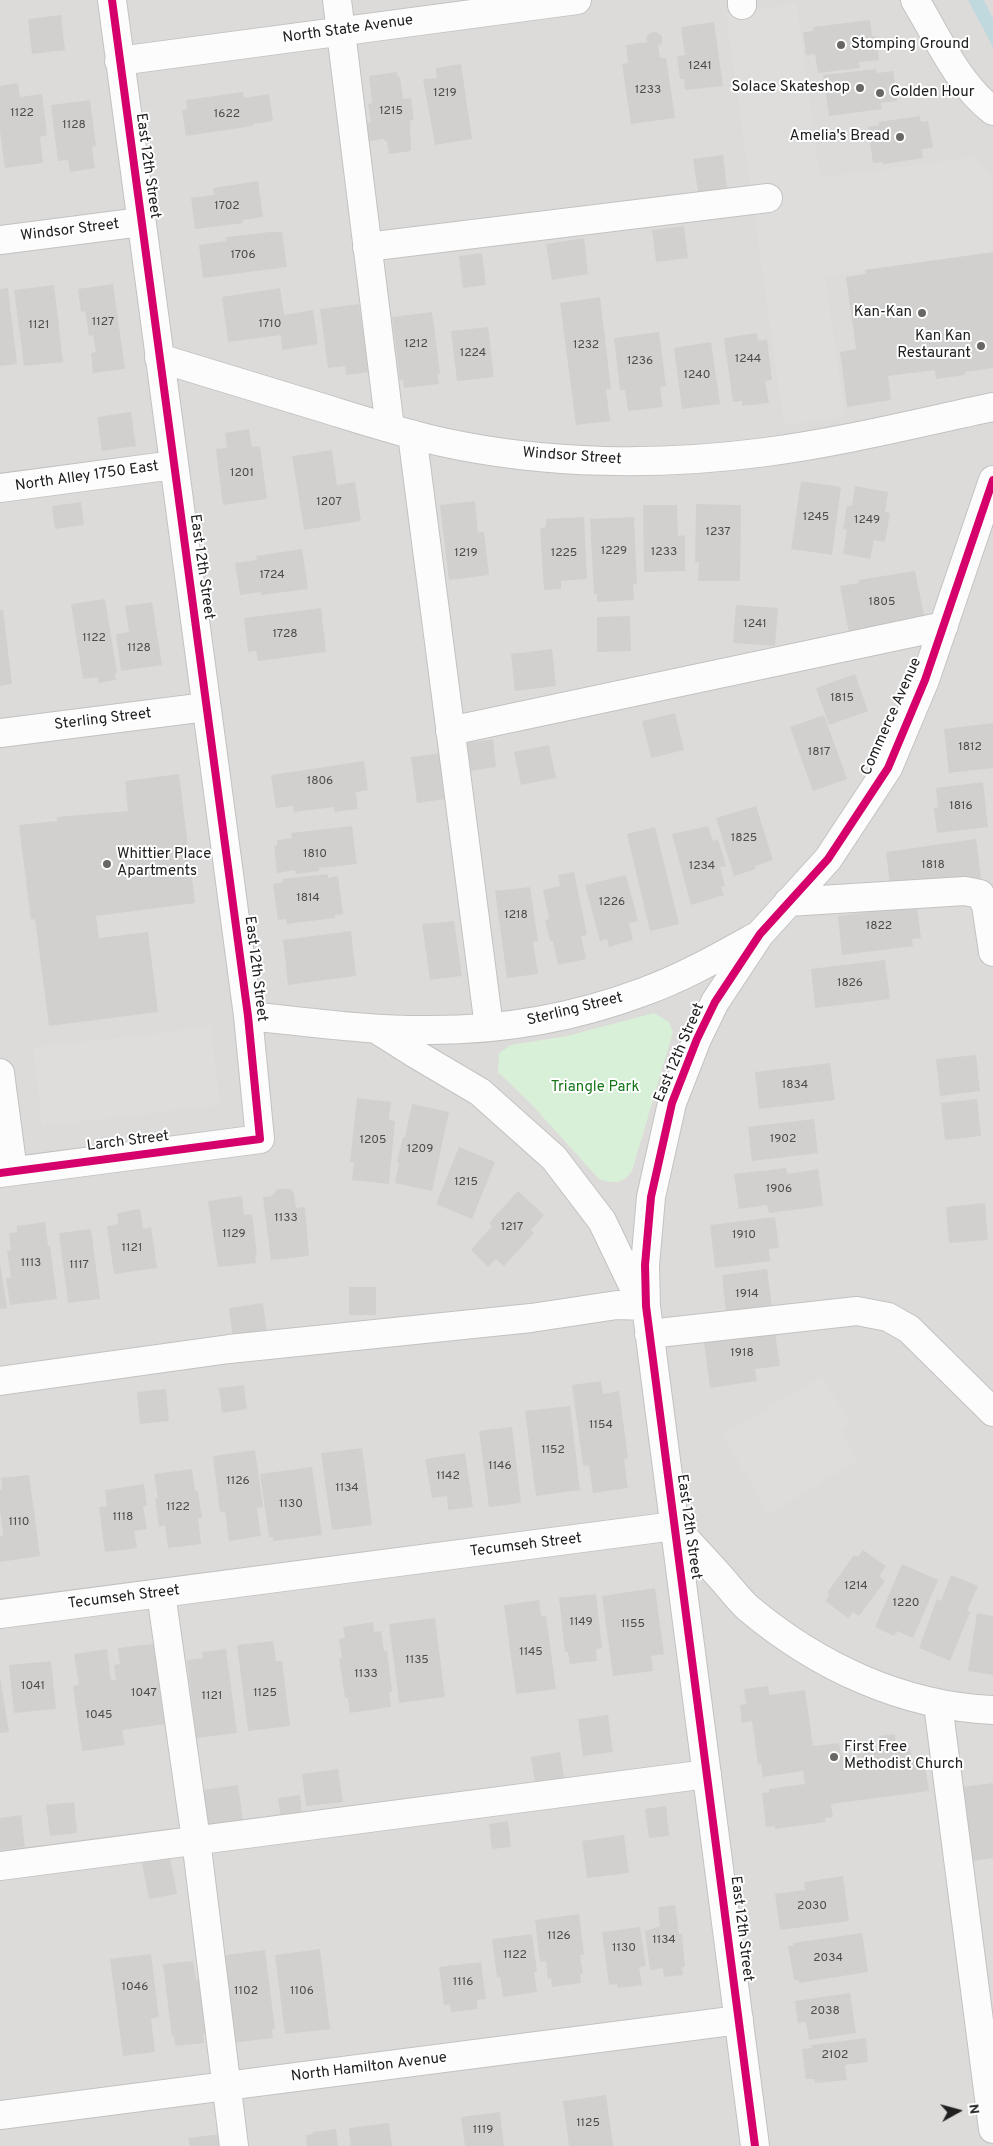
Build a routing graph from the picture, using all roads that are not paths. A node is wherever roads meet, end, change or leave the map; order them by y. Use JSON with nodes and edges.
{"nodes":[{"id":1,"x":112,"y":0,"type":"edge"},
{"id":2,"x":338,"y":0,"type":"edge"},
{"id":3,"x":577,"y":0,"type":"edge"},
{"id":4,"x":915,"y":0,"type":"edge"},
{"id":5,"x":341,"y":31,"type":"junction"},
{"id":6,"x":119,"y":60,"type":"junction"},
{"id":7,"x":993,"y":110,"type":"edge"},
{"id":8,"x":768,"y":198,"type":"dead end"},
{"id":9,"x":141,"y":222,"type":"junction"},
{"id":10,"x":0,"y":240,"type":"edge"},
{"id":11,"x":367,"y":247,"type":"junction"},
{"id":12,"x":159,"y":358,"type":"junction"},
{"id":13,"x":993,"y":407,"type":"edge"},
{"id":14,"x":401,"y":431,"type":"junction"},
{"id":15,"x":174,"y":465,"type":"junction"},
{"id":16,"x":993,"y":480,"type":"edge"},
{"id":17,"x":0,"y":488,"type":"edge"},
{"id":18,"x":944,"y":626,"type":"junction"},
{"id":19,"x":206,"y":707,"type":"junction"},
{"id":20,"x":450,"y":731,"type":"junction"},
{"id":21,"x":0,"y":733,"type":"edge"},
{"id":22,"x":986,"y":894,"type":"edge"},
{"id":23,"x":788,"y":902,"type":"junction"},
{"id":24,"x":760,"y":934,"type":"junction"},
{"id":25,"x":993,"y":952,"type":"edge"},
{"id":26,"x":248,"y":1016,"type":"junction"},
{"id":27,"x":488,"y":1027,"type":"junction"},
{"id":28,"x":374,"y":1028,"type":"junction"},
{"id":29,"x":0,"y":1073,"type":"edge"},
{"id":30,"x":260,"y":1139,"type":"joint"},
{"id":31,"x":7,"y":1172,"type":"edge"},
{"id":32,"x":646,"y":1306,"type":"junction"},
{"id":33,"x":649,"y":1334,"type":"junction"},
{"id":34,"x":0,"y":1381,"type":"edge"},
{"id":35,"x":993,"y":1412,"type":"edge"},
{"id":36,"x":674,"y":1526,"type":"junction"},
{"id":37,"x":161,"y":1593,"type":"junction"},
{"id":38,"x":0,"y":1614,"type":"edge"},
{"id":39,"x":938,"y":1704,"type":"junction"},
{"id":40,"x":993,"y":1710,"type":"edge"},
{"id":41,"x":707,"y":1774,"type":"junction"},
{"id":42,"x":196,"y":1840,"type":"junction"},
{"id":43,"x":0,"y":1866,"type":"edge"},
{"id":44,"x":739,"y":2020,"type":"junction"},
{"id":45,"x":988,"y":2057,"type":"edge"},
{"id":46,"x":226,"y":2086,"type":"junction"},
{"id":47,"x":0,"y":2115,"type":"edge"},
{"id":48,"x":993,"y":2129,"type":"edge"},
{"id":49,"x":234,"y":2146,"type":"edge"},
{"id":50,"x":755,"y":2146,"type":"edge"}],
"edges":[{"from":1,"to":6,"type":"street","name":"East 12th Street"},
{"from":2,"to":5,"type":"street"},
{"from":3,"to":5,"type":"street","name":"North State Avenue"},
{"from":4,"to":7,"type":"street"},
{"from":5,"to":6,"type":"street","name":"North State Avenue"},
{"from":5,"to":11,"type":"street"},
{"from":6,"to":9,"type":"street","name":"East 12th Street"},
{"from":8,"to":11,"type":"street"},
{"from":9,"to":10,"type":"street","name":"Windsor Street"},
{"from":9,"to":12,"type":"street","name":"East 12th Street"},
{"from":11,"to":14,"type":"street"},
{"from":12,"to":14,"type":"street","name":"Windsor Street"},
{"from":12,"to":15,"type":"street","name":"East 12th Street"},
{"from":13,"to":14,"type":"street","name":"Windsor Street"},
{"from":14,"to":20,"type":"street"},
{"from":15,"to":17,"type":"street","name":"North Alley 1750 East"},
{"from":15,"to":19,"type":"street","name":"East 12th Street"},
{"from":16,"to":18,"type":"street","name":"Commerce Avenue"},
{"from":18,"to":20,"type":"street"},
{"from":18,"to":23,"type":"street","name":"Commerce Avenue"},
{"from":19,"to":21,"type":"street","name":"Sterling Street"},
{"from":19,"to":26,"type":"street","name":"East 12th Street"},
{"from":20,"to":27,"type":"street"},
{"from":22,"to":23,"type":"street"},
{"from":22,"to":25,"type":"street"},
{"from":23,"to":24,"type":"street","name":"Commerce Avenue"},
{"from":24,"to":27,"type":"street","name":"Sterling Street"},
{"from":24,"to":32,"type":"street","name":"East 12th Street"},
{"from":26,"to":28,"type":"street","name":"Sterling Street"},
{"from":26,"to":30,"type":"street","name":"East 12th Street"},
{"from":27,"to":28,"type":"street","name":"Sterling Street"},
{"from":28,"to":32,"type":"street","name":"Sterling Street"},
{"from":29,"to":31,"type":"street"},
{"from":30,"to":31,"type":"street","name":"Larch Street"},
{"from":32,"to":33,"type":"street","name":"East 12th Street"},
{"from":32,"to":34,"type":"street"},
{"from":33,"to":35,"type":"street"},
{"from":33,"to":36,"type":"street","name":"East 12th Street"},
{"from":36,"to":37,"type":"street","name":"Tecumseh Street"},
{"from":36,"to":39,"type":"street"},
{"from":36,"to":41,"type":"street","name":"East 12th Street"},
{"from":37,"to":38,"type":"street","name":"Tecumseh Street"},
{"from":37,"to":42,"type":"street"},
{"from":39,"to":40,"type":"street"},
{"from":39,"to":45,"type":"street"},
{"from":41,"to":42,"type":"street"},
{"from":41,"to":44,"type":"street","name":"East 12th Street"},
{"from":42,"to":43,"type":"street"},
{"from":42,"to":46,"type":"street"},
{"from":44,"to":46,"type":"street","name":"North Hamilton Avenue"},
{"from":44,"to":50,"type":"street","name":"East 12th Street"},
{"from":45,"to":48,"type":"street"},
{"from":46,"to":47,"type":"street","name":"North Hamilton Avenue"},
{"from":46,"to":49,"type":"street"}]}
